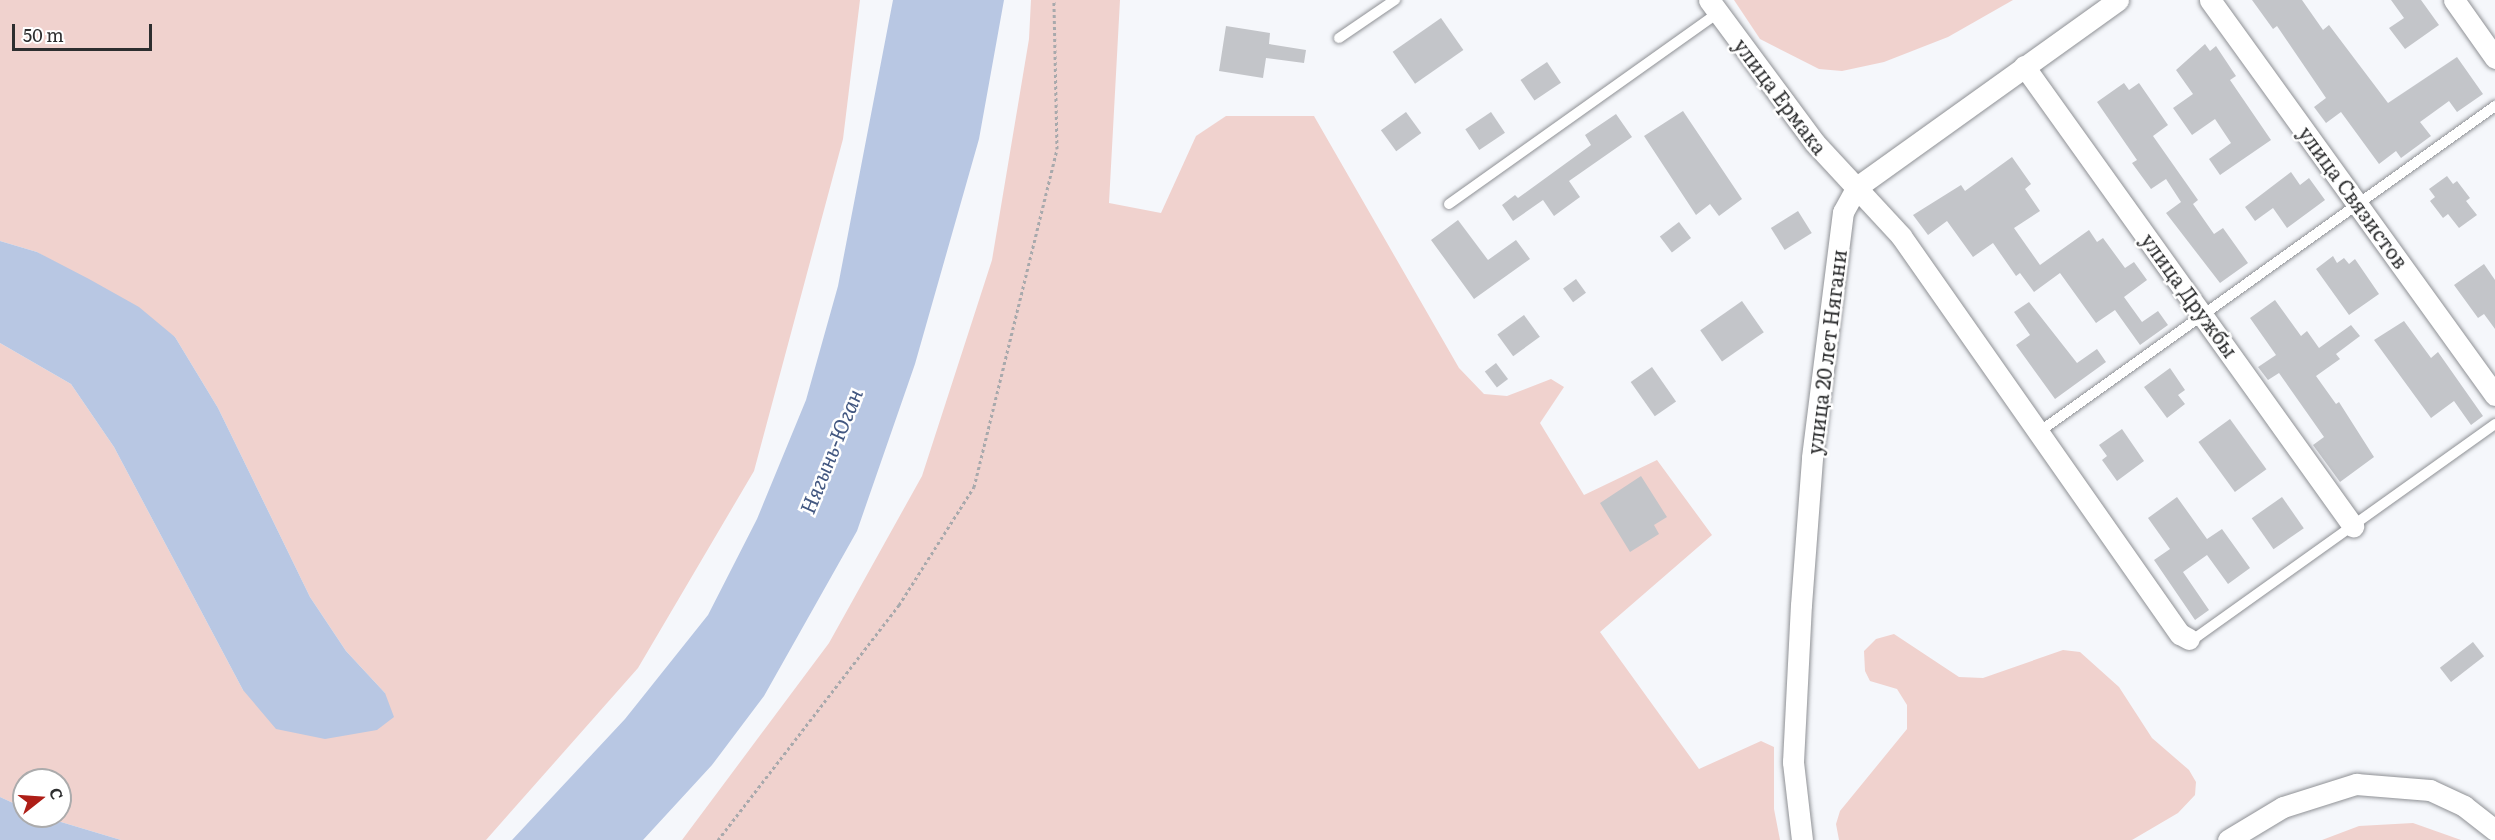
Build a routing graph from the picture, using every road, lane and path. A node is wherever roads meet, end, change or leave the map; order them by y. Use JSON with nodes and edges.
{"nodes":[{"id":1,"x":1054,"y":0,"type":"edge"},
{"id":2,"x":1395,"y":0,"type":"edge"},
{"id":3,"x":2118,"y":0,"type":"edge"},
{"id":4,"x":2210,"y":0,"type":"edge"},
{"id":5,"x":2454,"y":0,"type":"edge"},
{"id":6,"x":1714,"y":7,"type":"edge"},
{"id":7,"x":1339,"y":38,"type":"dead end"},
{"id":8,"x":2495,"y":57,"type":"edge"},
{"id":9,"x":2024,"y":66,"type":"junction"},
{"id":10,"x":2495,"y":106,"type":"edge"},
{"id":11,"x":1857,"y":187,"type":"junction"},
{"id":12,"x":1449,"y":204,"type":"dead end"},
{"id":13,"x":2360,"y":204,"type":"junction"},
{"id":14,"x":2204,"y":314,"type":"junction"},
{"id":15,"x":2495,"y":395,"type":"edge"},
{"id":16,"x":2495,"y":424,"type":"edge"},
{"id":17,"x":2039,"y":432,"type":"junction"},
{"id":18,"x":2353,"y":526,"type":"junction"},
{"id":19,"x":2189,"y":639,"type":"joint"},
{"id":20,"x":2495,"y":830,"type":"edge"},
{"id":21,"x":718,"y":840,"type":"edge"},
{"id":22,"x":1802,"y":840,"type":"edge"},
{"id":23,"x":2228,"y":840,"type":"edge"}],
"edges":[{"from":1,"to":21,"type":"path"},
{"from":2,"to":7,"type":"lane"},
{"from":3,"to":9,"type":"street","name":"улица 20 лет Нягани"},
{"from":4,"to":13,"type":"street","name":"улица Связистов"},
{"from":5,"to":8,"type":"street"},
{"from":6,"to":11,"type":"street","name":"улица Ермака"},
{"from":6,"to":12,"type":"lane"},
{"from":9,"to":11,"type":"street","name":"улица 20 лет Нягани"},
{"from":9,"to":14,"type":"street","name":"улица Дружбы"},
{"from":10,"to":13,"type":"lane"},
{"from":11,"to":17,"type":"street","name":"улица Ермака"},
{"from":11,"to":22,"type":"street","name":"улица 20 лет Нягани"},
{"from":13,"to":14,"type":"lane"},
{"from":13,"to":15,"type":"street","name":"улица Связистов"},
{"from":14,"to":17,"type":"lane"},
{"from":14,"to":18,"type":"street","name":"улица Дружбы"},
{"from":16,"to":18,"type":"lane"},
{"from":17,"to":19,"type":"street","name":"улица Ермака"},
{"from":18,"to":19,"type":"lane"},
{"from":20,"to":23,"type":"street"}]}
